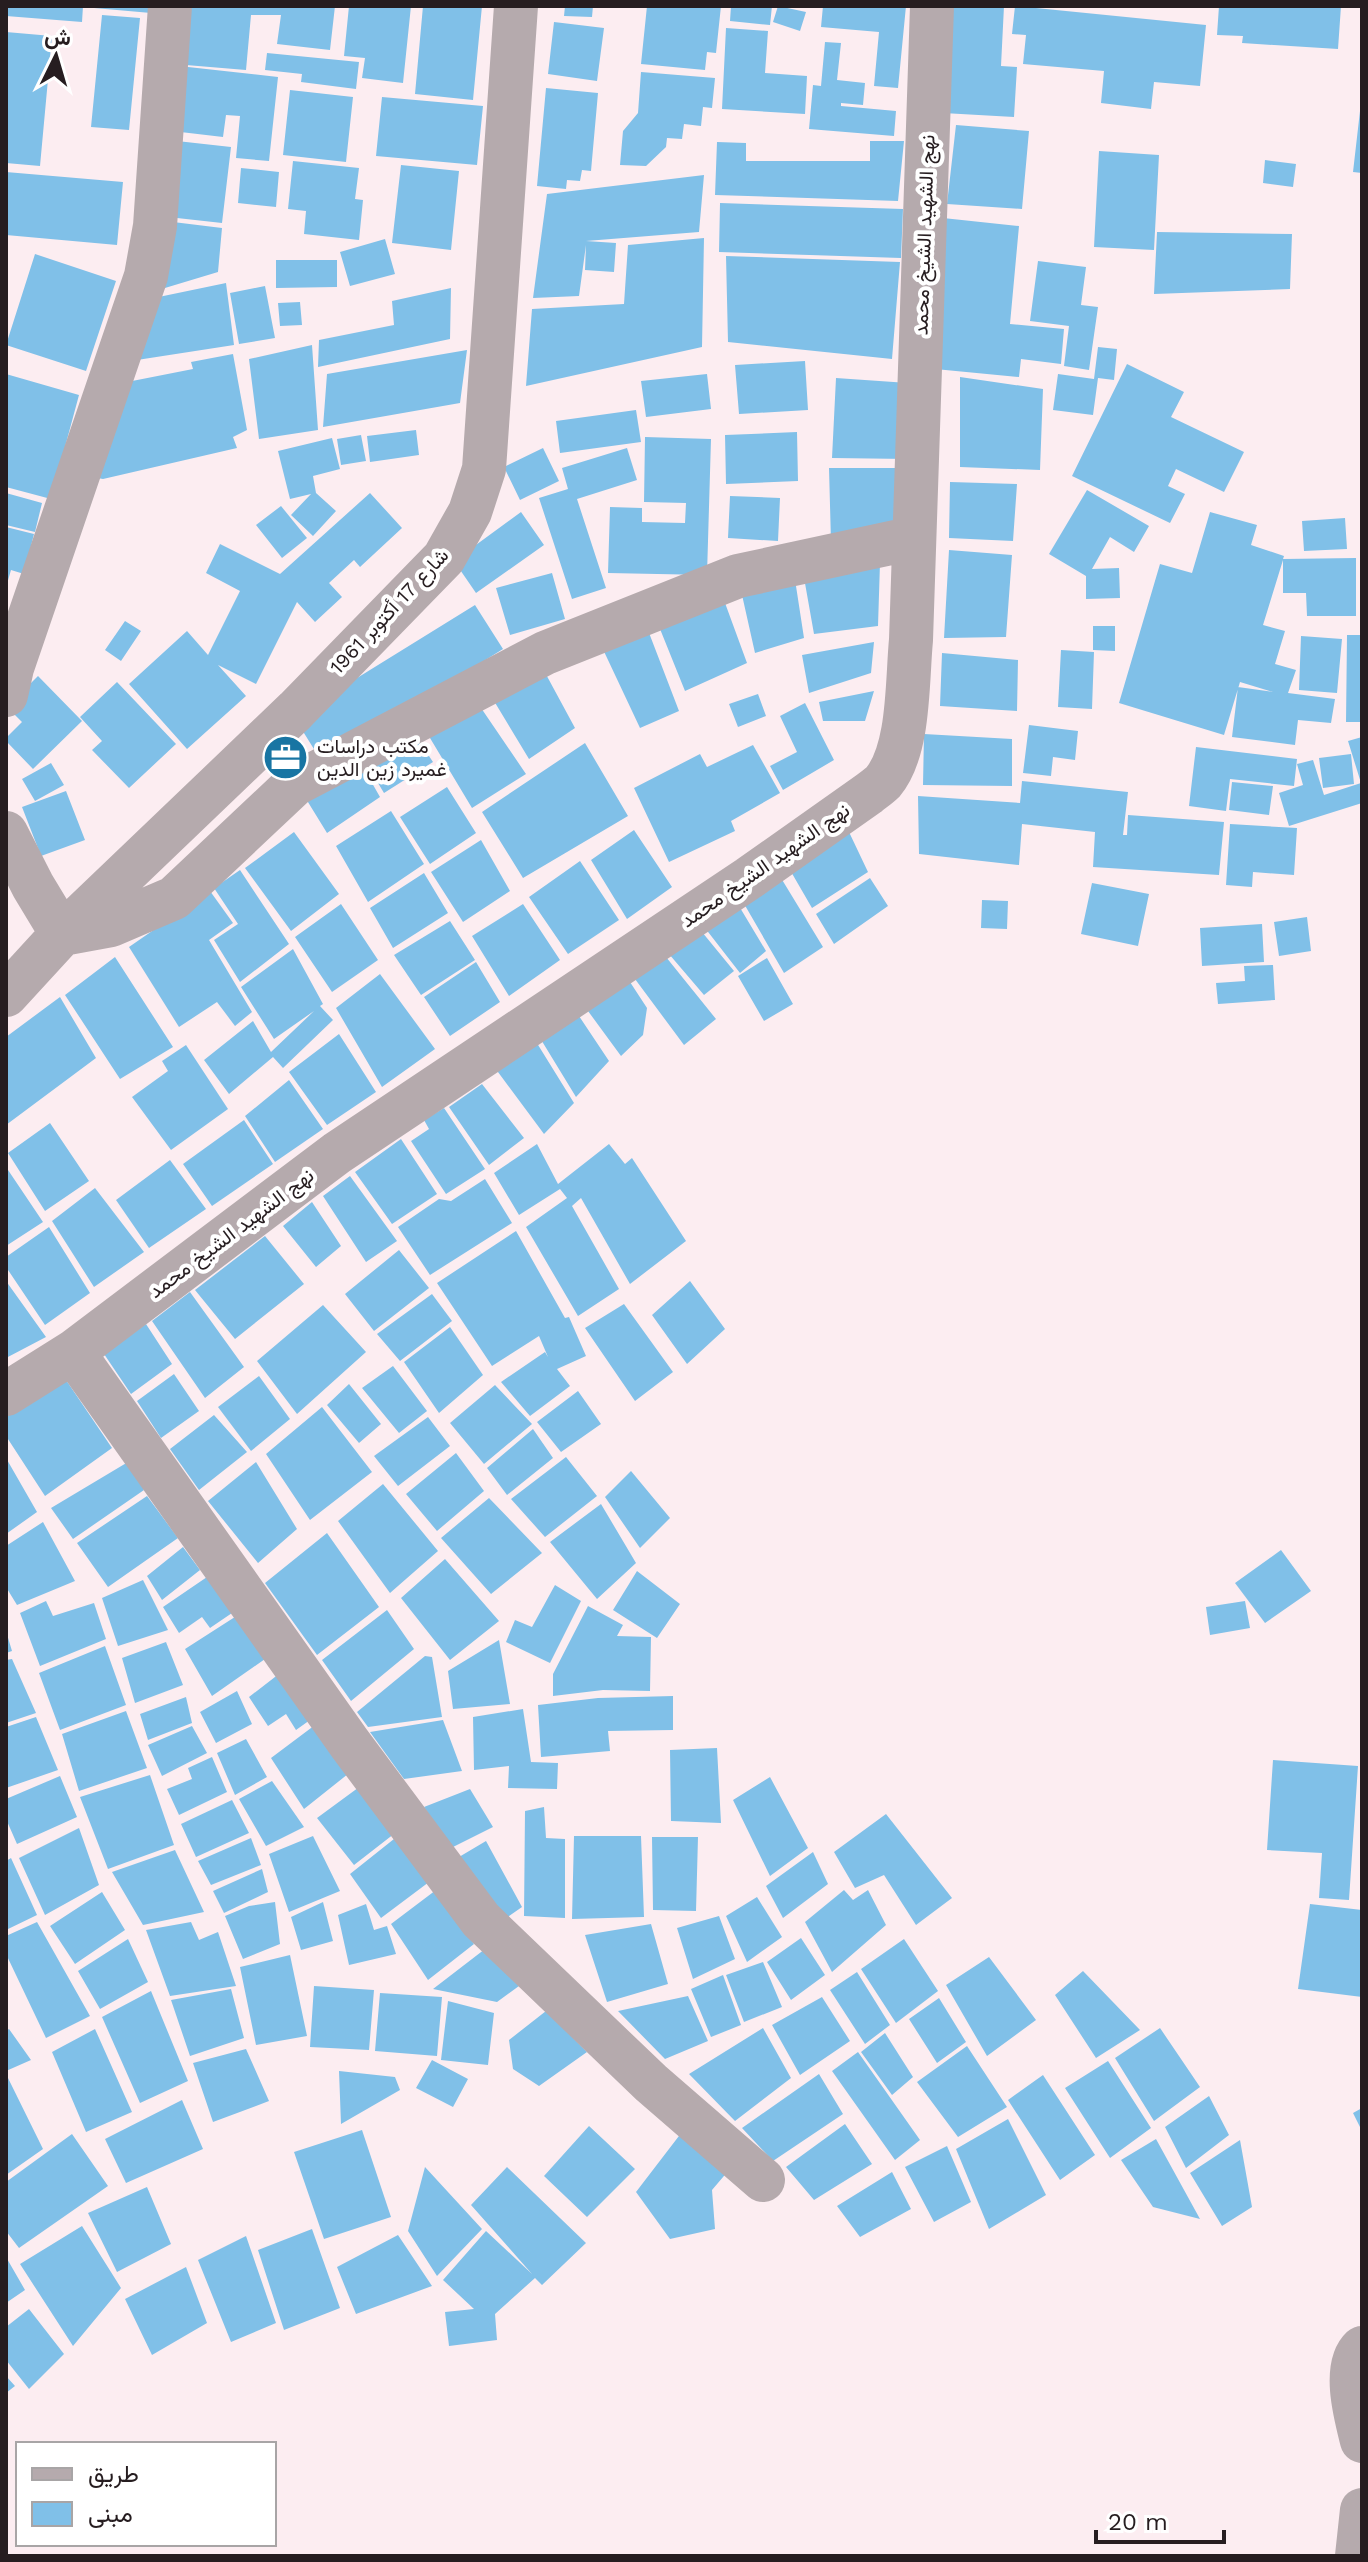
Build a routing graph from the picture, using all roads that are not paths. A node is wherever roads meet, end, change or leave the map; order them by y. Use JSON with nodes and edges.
{"nodes":[{"id":1,"x":170,"y":6,"type":"edge"},
{"id":2,"x":516,"y":6,"type":"edge"},
{"id":3,"x":932,"y":6,"type":"edge"},
{"id":4,"x":914,"y":538,"type":"junction"},
{"id":5,"x":6,"y":695,"type":"edge"},
{"id":6,"x":6,"y":833,"type":"edge"},
{"id":7,"x":62,"y":934,"type":"junction"},
{"id":8,"x":6,"y":995,"type":"edge"},
{"id":9,"x":73,"y":1352,"type":"junction"},
{"id":10,"x":6,"y":1394,"type":"edge"},
{"id":11,"x":763,"y":2180,"type":"dead end"},
{"id":12,"x":1362,"y":2348,"type":"edge"},
{"id":13,"x":1362,"y":2441,"type":"edge"},
{"id":14,"x":1362,"y":2510,"type":"edge"},
{"id":15,"x":1357,"y":2556,"type":"edge"}],
"edges":[{"from":1,"to":5,"type":"street"},
{"from":2,"to":7,"type":"street","name":"شارع 17 أكتوبر 1961"},
{"from":3,"to":4,"type":"street","name":"نهج الشهيد الشيخ محمد"},
{"from":4,"to":7,"type":"street"},
{"from":4,"to":9,"type":"street","name":"نهج الشهيد الشيخ محمد"},
{"from":6,"to":7,"type":"street"},
{"from":7,"to":8,"type":"street","name":"شارع 17 أكتوبر 1961"},
{"from":9,"to":10,"type":"street","name":"نهج الشهيد الشيخ محمد"},
{"from":9,"to":11,"type":"street"},
{"from":12,"to":13,"type":"street"},
{"from":14,"to":15,"type":"street"}]}
